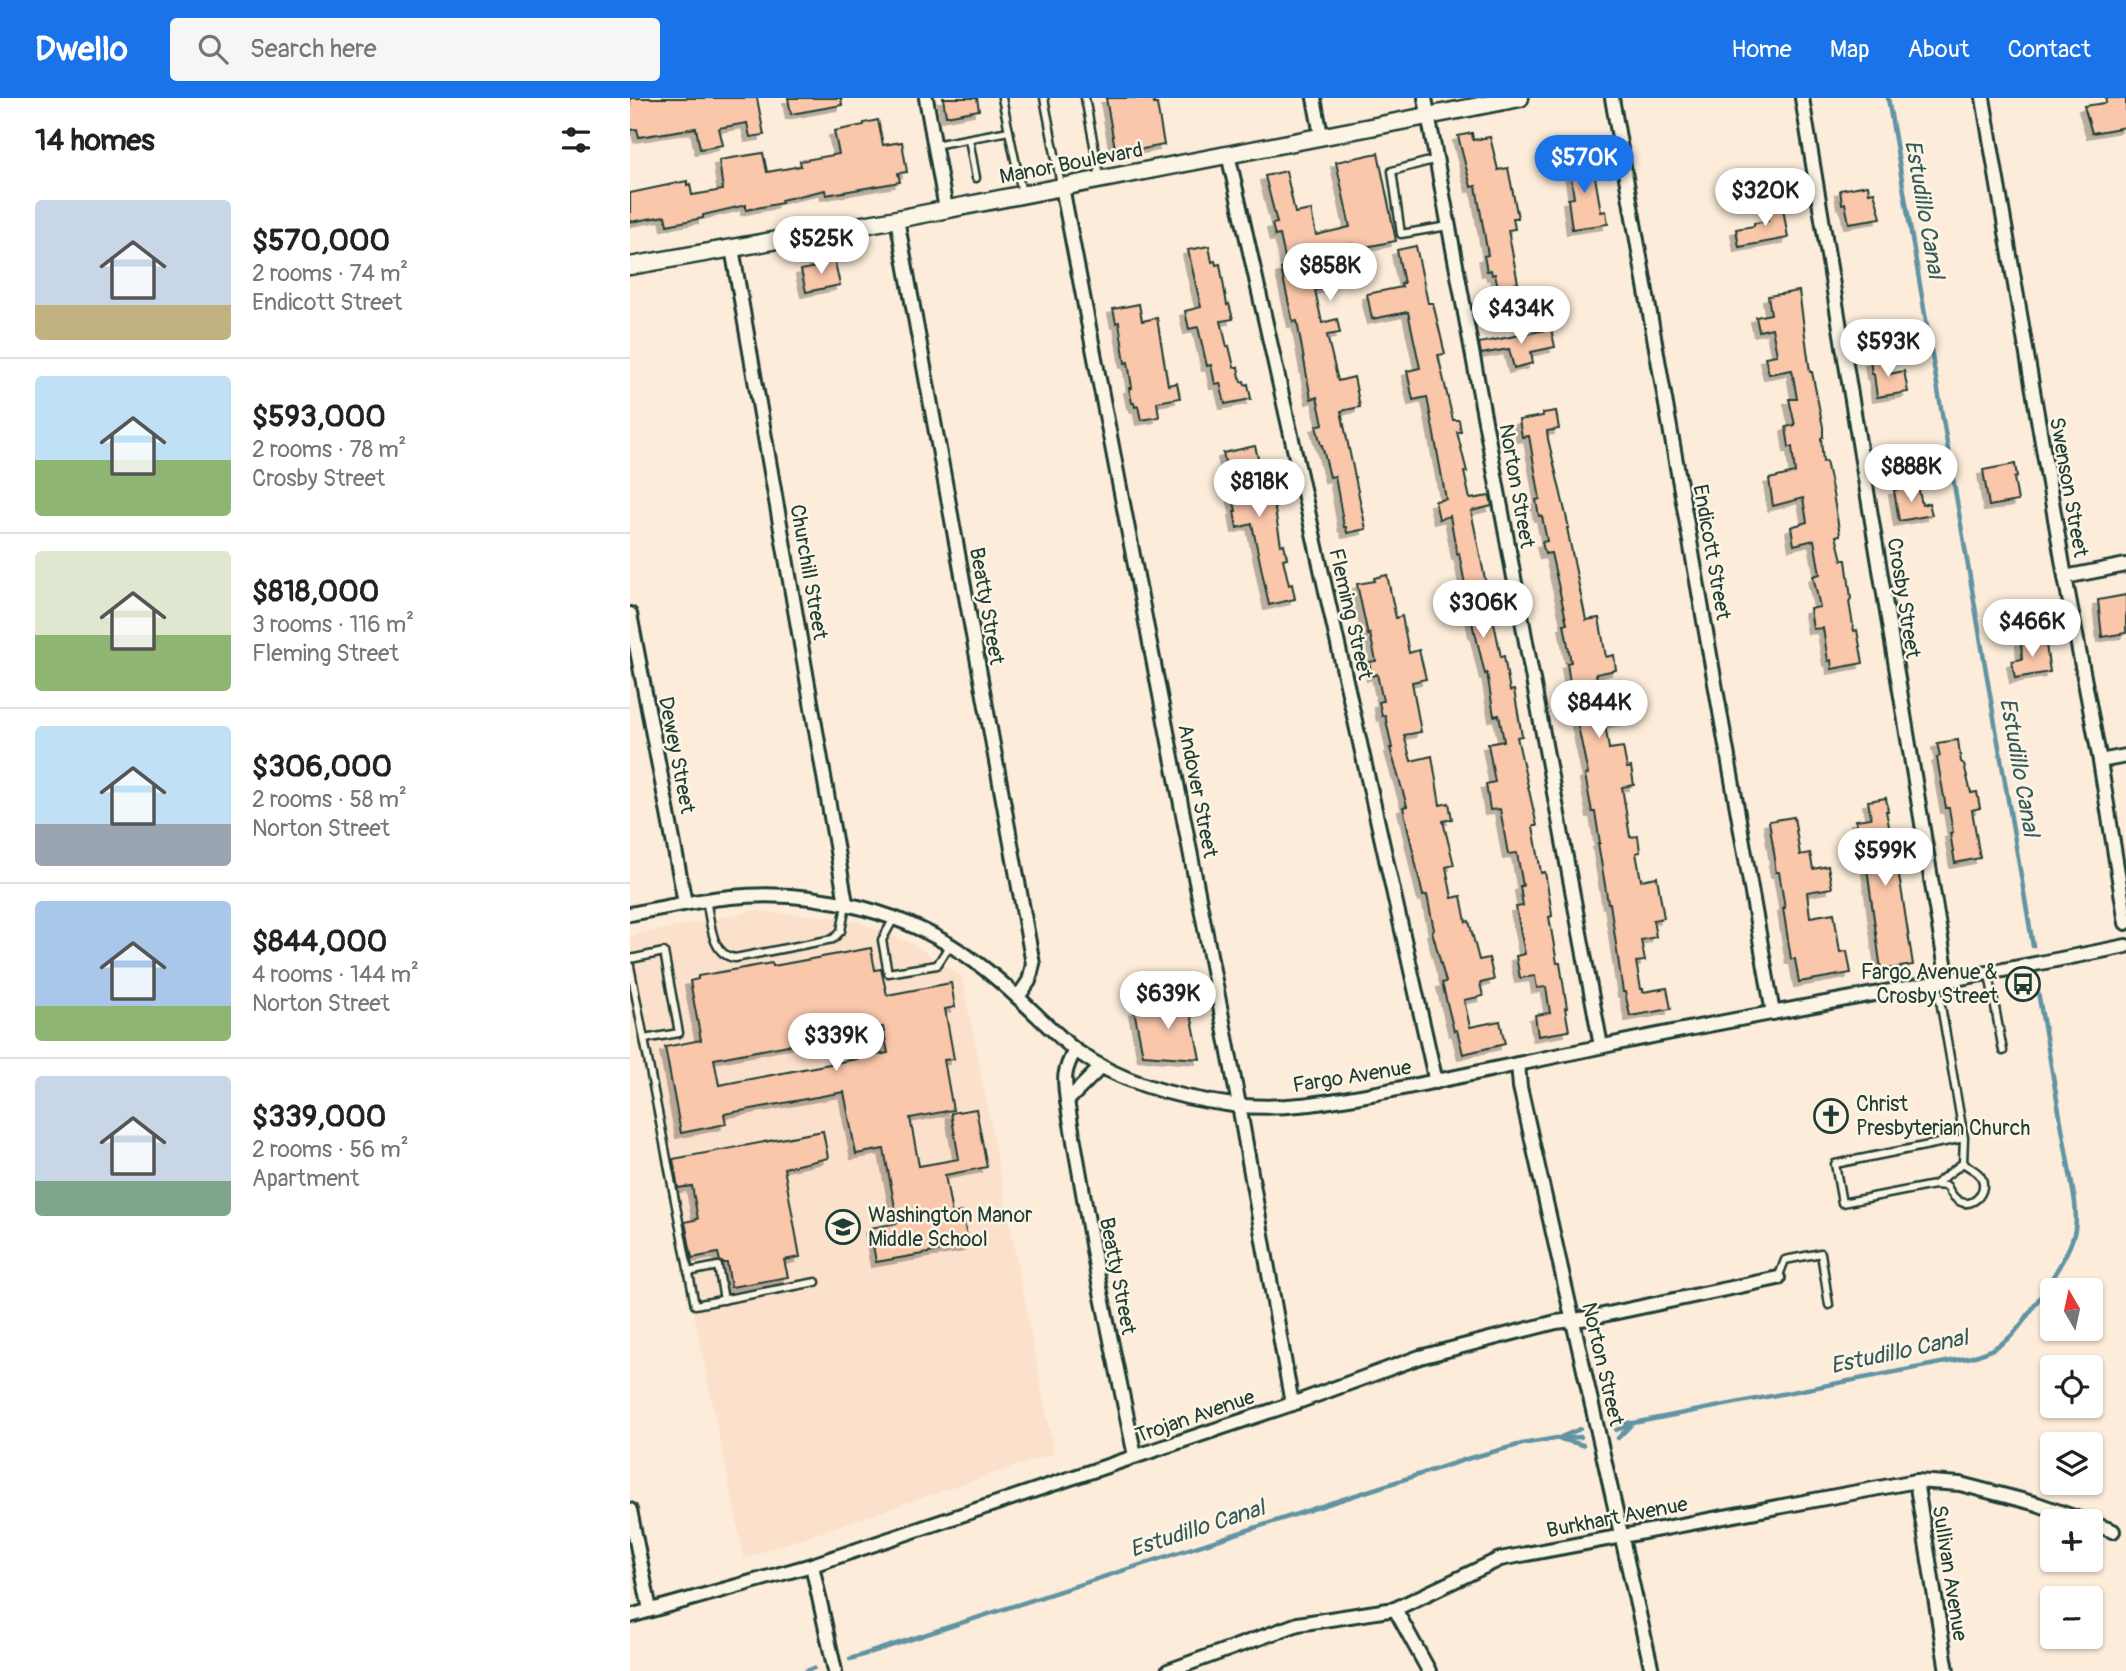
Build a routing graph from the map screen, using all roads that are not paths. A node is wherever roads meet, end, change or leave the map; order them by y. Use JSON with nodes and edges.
{"nodes":[{"id":1,"x":926,"y":98,"type":"edge"},
{"id":2,"x":1002,"y":98,"type":"edge"},
{"id":3,"x":1044,"y":98,"type":"edge"},
{"id":4,"x":1085,"y":98,"type":"edge"},
{"id":5,"x":1314,"y":98,"type":"edge"},
{"id":6,"x":1425,"y":98,"type":"edge"},
{"id":7,"x":1520,"y":98,"type":"edge"},
{"id":8,"x":1612,"y":98,"type":"edge"},
{"id":9,"x":1802,"y":98,"type":"edge"},
{"id":10,"x":1983,"y":98,"type":"edge"},
{"id":11,"x":1429,"y":115,"type":"junction"},
{"id":12,"x":1009,"y":131,"type":"junction"},
{"id":13,"x":1321,"y":135,"type":"junction"},
{"id":14,"x":969,"y":138,"type":"junction"},
{"id":15,"x":934,"y":145,"type":"junction"},
{"id":16,"x":1228,"y":155,"type":"junction"},
{"id":17,"x":1437,"y":159,"type":"junction"},
{"id":18,"x":976,"y":178,"type":"dead end"},
{"id":19,"x":1101,"y":179,"type":"junction"},
{"id":20,"x":1062,"y":187,"type":"junction"},
{"id":21,"x":1022,"y":195,"type":"junction"},
{"id":22,"x":946,"y":209,"type":"junction"},
{"id":23,"x":897,"y":219,"type":"junction"},
{"id":24,"x":1450,"y":225,"type":"junction"},
{"id":25,"x":732,"y":248,"type":"junction"},
{"id":26,"x":630,"y":266,"type":"edge"},
{"id":27,"x":2126,"y":565,"type":"edge"},
{"id":28,"x":2065,"y":577,"type":"junction"},
{"id":29,"x":630,"y":614,"type":"edge"},
{"id":30,"x":2126,"y":757,"type":"edge"},
{"id":31,"x":2100,"y":761,"type":"junction"},
{"id":32,"x":706,"y":901,"type":"junction"},
{"id":33,"x":685,"y":903,"type":"junction"},
{"id":34,"x":846,"y":903,"type":"junction"},
{"id":35,"x":630,"y":914,"type":"edge"},
{"id":36,"x":894,"y":918,"type":"junction"},
{"id":37,"x":2126,"y":923,"type":"edge"},
{"id":38,"x":950,"y":945,"type":"junction"},
{"id":39,"x":2126,"y":946,"type":"edge"},
{"id":40,"x":630,"y":959,"type":"edge"},
{"id":41,"x":630,"y":966,"type":"edge"},
{"id":42,"x":1989,"y":973,"type":"junction"},
{"id":43,"x":1943,"y":982,"type":"junction"},
{"id":44,"x":1018,"y":997,"type":"junction"},
{"id":45,"x":1773,"y":1013,"type":"junction"},
{"id":46,"x":644,"y":1039,"type":"junction"},
{"id":47,"x":1601,"y":1046,"type":"junction"},
{"id":48,"x":1075,"y":1051,"type":"junction"},
{"id":49,"x":2003,"y":1051,"type":"dead end"},
{"id":50,"x":1518,"y":1064,"type":"junction"},
{"id":51,"x":1101,"y":1067,"type":"junction"},
{"id":52,"x":1436,"y":1082,"type":"junction"},
{"id":53,"x":1067,"y":1101,"type":"junction"},
{"id":54,"x":1239,"y":1105,"type":"junction"},
{"id":55,"x":1964,"y":1138,"type":"junction"},
{"id":56,"x":1963,"y":1163,"type":"junction"},
{"id":57,"x":1934,"y":1185,"type":"junction"},
{"id":58,"x":688,"y":1272,"type":"junction"},
{"id":59,"x":1778,"y":1278,"type":"joint"},
{"id":60,"x":816,"y":1282,"type":"dead end"},
{"id":61,"x":724,"y":1300,"type":"junction"},
{"id":62,"x":1829,"y":1305,"type":"dead end"},
{"id":63,"x":1572,"y":1319,"type":"junction"},
{"id":64,"x":1292,"y":1404,"type":"junction"},
{"id":65,"x":1135,"y":1456,"type":"junction"},
{"id":66,"x":1916,"y":1481,"type":"junction"},
{"id":67,"x":2051,"y":1509,"type":"edge"},
{"id":68,"x":630,"y":1510,"type":"edge"},
{"id":69,"x":2103,"y":1527,"type":"edge"},
{"id":70,"x":2113,"y":1531,"type":"dead end"},
{"id":71,"x":1622,"y":1535,"type":"junction"},
{"id":72,"x":812,"y":1565,"type":"junction"},
{"id":73,"x":1395,"y":1609,"type":"junction"},
{"id":74,"x":650,"y":1610,"type":"junction"},
{"id":75,"x":630,"y":1616,"type":"edge"},
{"id":76,"x":1203,"y":1665,"type":"edge"},
{"id":77,"x":835,"y":1671,"type":"edge"},
{"id":78,"x":1168,"y":1671,"type":"edge"},
{"id":79,"x":1429,"y":1671,"type":"edge"},
{"id":80,"x":1652,"y":1671,"type":"edge"},
{"id":81,"x":1947,"y":1671,"type":"edge"}],
"edges":[{"from":1,"to":15,"type":"street"},
{"from":2,"to":12,"type":"lane"},
{"from":3,"to":20,"type":"lane"},
{"from":4,"to":19,"type":"lane"},
{"from":5,"to":13,"type":"street"},
{"from":6,"to":11,"type":"street","name":"Norton Street"},
{"from":7,"to":11,"type":"street","name":"Manor Boulevard"},
{"from":8,"to":45,"type":"street","name":"Endicott Street"},
{"from":9,"to":43,"type":"street","name":"Crosby Street"},
{"from":10,"to":28,"type":"street","name":"Swenson Street"},
{"from":11,"to":13,"type":"street","name":"Manor Boulevard"},
{"from":11,"to":17,"type":"street","name":"Norton Street"},
{"from":12,"to":14,"type":"lane"},
{"from":12,"to":21,"type":"lane"},
{"from":13,"to":16,"type":"street","name":"Manor Boulevard"},
{"from":14,"to":15,"type":"lane"},
{"from":14,"to":18,"type":"lane"},
{"from":15,"to":22,"type":"street"},
{"from":16,"to":19,"type":"street","name":"Manor Boulevard"},
{"from":16,"to":52,"type":"street","name":"Fleming Street"},
{"from":17,"to":24,"type":"street","name":"Norton Street"},
{"from":17,"to":24,"type":"lane"},
{"from":19,"to":20,"type":"street","name":"Manor Boulevard"},
{"from":20,"to":21,"type":"street","name":"Manor Boulevard"},
{"from":20,"to":54,"type":"street","name":"Andover Street"},
{"from":21,"to":22,"type":"street","name":"Manor Boulevard"},
{"from":22,"to":23,"type":"street","name":"Manor Boulevard"},
{"from":23,"to":25,"type":"street","name":"Manor Boulevard"},
{"from":23,"to":44,"type":"street","name":"Beatty Street"},
{"from":24,"to":47,"type":"street","name":"Norton Street"},
{"from":25,"to":26,"type":"street","name":"Manor Boulevard"},
{"from":25,"to":34,"type":"street","name":"Churchill Street"},
{"from":27,"to":28,"type":"street"},
{"from":28,"to":31,"type":"street","name":"Swenson Street"},
{"from":29,"to":33,"type":"street","name":"Dewey Street"},
{"from":30,"to":31,"type":"street"},
{"from":31,"to":37,"type":"street","name":"Swenson Street"},
{"from":32,"to":33,"type":"street","name":"Fargo Avenue"},
{"from":32,"to":34,"type":"street","name":"Fargo Avenue"},
{"from":32,"to":34,"type":"lane"},
{"from":33,"to":35,"type":"street","name":"Fargo Avenue"},
{"from":34,"to":36,"type":"street","name":"Fargo Avenue"},
{"from":36,"to":38,"type":"street","name":"Fargo Avenue"},
{"from":36,"to":38,"type":"lane"},
{"from":38,"to":44,"type":"street","name":"Fargo Avenue"},
{"from":39,"to":42,"type":"street","name":"Fargo Avenue"},
{"from":40,"to":46,"type":"lane"},
{"from":41,"to":46,"type":"lane"},
{"from":42,"to":43,"type":"street","name":"Fargo Avenue"},
{"from":42,"to":49,"type":"lane"},
{"from":43,"to":45,"type":"street","name":"Fargo Avenue"},
{"from":43,"to":55,"type":"lane"},
{"from":44,"to":48,"type":"street","name":"Fargo Avenue"},
{"from":45,"to":47,"type":"street","name":"Fargo Avenue"},
{"from":46,"to":58,"type":"lane"},
{"from":47,"to":50,"type":"street","name":"Fargo Avenue"},
{"from":48,"to":51,"type":"street","name":"Fargo Avenue"},
{"from":48,"to":53,"type":"street","name":"Beatty Street"},
{"from":50,"to":52,"type":"street","name":"Fargo Avenue"},
{"from":50,"to":63,"type":"street","name":"Norton Street"},
{"from":51,"to":53,"type":"street"},
{"from":51,"to":54,"type":"street","name":"Fargo Avenue"},
{"from":52,"to":54,"type":"street","name":"Fargo Avenue"},
{"from":53,"to":65,"type":"street","name":"Beatty Street"},
{"from":54,"to":64,"type":"street","name":"Andover Street"},
{"from":55,"to":56,"type":"lane"},
{"from":55,"to":57,"type":"lane"},
{"from":56,"to":57,"type":"lane"},
{"from":56,"to":57,"type":"lane"},
{"from":58,"to":61,"type":"lane"},
{"from":58,"to":61,"type":"lane"},
{"from":59,"to":62,"type":"lane"},
{"from":59,"to":63,"type":"street","name":"Trojan Avenue"},
{"from":60,"to":61,"type":"lane"},
{"from":63,"to":64,"type":"street","name":"Trojan Avenue"},
{"from":63,"to":71,"type":"street","name":"Norton Street"},
{"from":64,"to":65,"type":"street","name":"Trojan Avenue"},
{"from":65,"to":72,"type":"street","name":"Trojan Avenue"},
{"from":66,"to":67,"type":"street","name":"Burkhart Avenue"},
{"from":66,"to":71,"type":"street","name":"Burkhart Avenue"},
{"from":66,"to":81,"type":"street","name":"Sullivan Avenue"},
{"from":68,"to":74,"type":"street"},
{"from":69,"to":70,"type":"street"},
{"from":71,"to":73,"type":"street","name":"Burkhart Avenue"},
{"from":71,"to":80,"type":"street","name":"Norton Street"},
{"from":72,"to":74,"type":"street","name":"Trojan Avenue"},
{"from":72,"to":77,"type":"street"},
{"from":73,"to":76,"type":"street","name":"Burkhart Avenue"},
{"from":73,"to":79,"type":"street"},
{"from":74,"to":75,"type":"street","name":"Trojan Avenue"},
{"from":76,"to":78,"type":"street","name":"Burkhart Avenue"}]}
